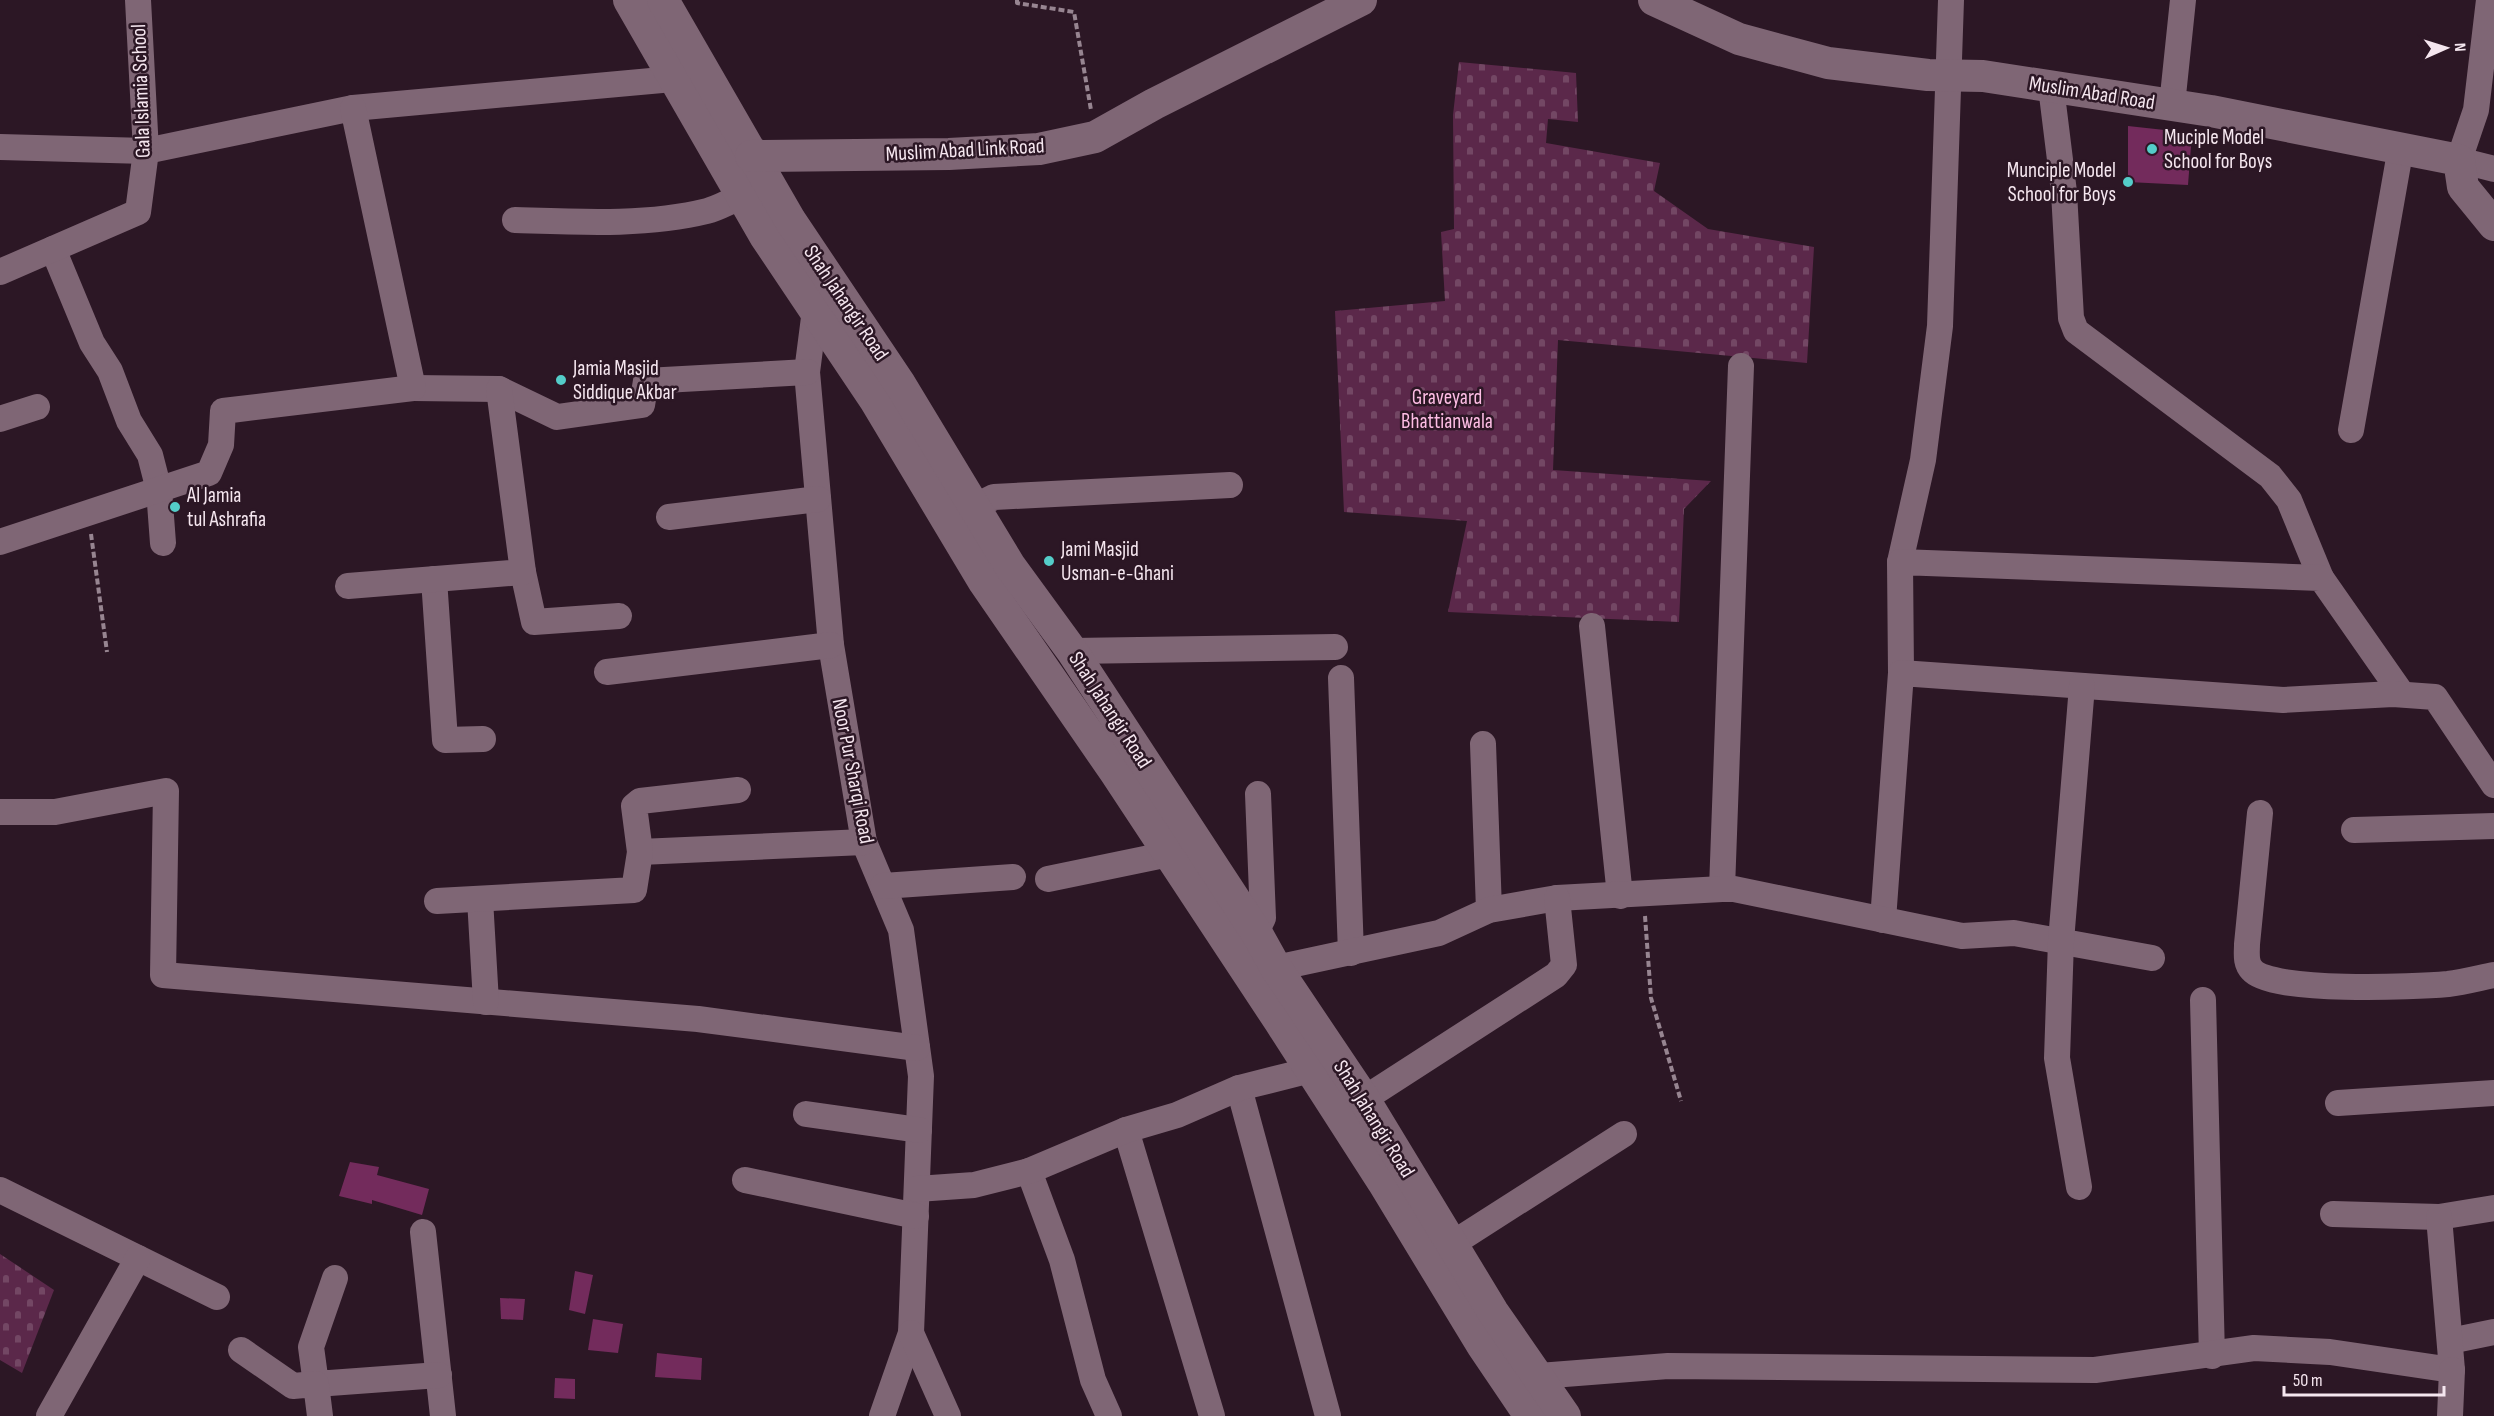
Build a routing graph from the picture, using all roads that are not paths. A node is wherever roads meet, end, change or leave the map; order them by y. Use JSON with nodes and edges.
{"nodes":[{"id":1,"x":138,"y":0,"type":"edge"},
{"id":2,"x":629,"y":0,"type":"edge"},
{"id":3,"x":663,"y":0,"type":"edge"},
{"id":4,"x":1361,"y":0,"type":"edge"},
{"id":5,"x":1654,"y":0,"type":"edge"},
{"id":6,"x":1951,"y":0,"type":"edge"},
{"id":7,"x":2183,"y":0,"type":"edge"},
{"id":8,"x":2489,"y":0,"type":"edge"},
{"id":9,"x":1948,"y":76,"type":"junction"},
{"id":10,"x":673,"y":79,"type":"junction"},
{"id":11,"x":2051,"y":87,"type":"junction"},
{"id":12,"x":2172,"y":105,"type":"junction"},
{"id":13,"x":353,"y":108,"type":"junction"},
{"id":14,"x":0,"y":147,"type":"edge"},
{"id":15,"x":2401,"y":147,"type":"junction"},
{"id":16,"x":146,"y":151,"type":"junction"},
{"id":17,"x":752,"y":156,"type":"junction"},
{"id":18,"x":2459,"y":160,"type":"junction"},
{"id":19,"x":2494,"y":169,"type":"edge"},
{"id":20,"x":741,"y":197,"type":"junction"},
{"id":21,"x":514,"y":220,"type":"dead end"},
{"id":22,"x":2494,"y":225,"type":"edge"},
{"id":23,"x":53,"y":249,"type":"junction"},
{"id":24,"x":0,"y":272,"type":"edge"},
{"id":25,"x":826,"y":300,"type":"junction"},
{"id":26,"x":1741,"y":366,"type":"dead end"},
{"id":27,"x":807,"y":372,"type":"junction"},
{"id":28,"x":413,"y":388,"type":"junction"},
{"id":29,"x":499,"y":389,"type":"junction"},
{"id":30,"x":37,"y":407,"type":"dead end"},
{"id":31,"x":0,"y":419,"type":"edge"},
{"id":32,"x":2351,"y":430,"type":"dead end"},
{"id":33,"x":1230,"y":485,"type":"dead end"},
{"id":34,"x":159,"y":490,"type":"junction"},
{"id":35,"x":818,"y":500,"type":"junction"},
{"id":36,"x":974,"y":507,"type":"junction"},
{"id":37,"x":669,"y":517,"type":"dead end"},
{"id":38,"x":0,"y":542,"type":"edge"},
{"id":39,"x":163,"y":543,"type":"dead end"},
{"id":40,"x":1900,"y":562,"type":"junction"},
{"id":41,"x":523,"y":572,"type":"junction"},
{"id":42,"x":2320,"y":578,"type":"junction"},
{"id":43,"x":434,"y":579,"type":"junction"},
{"id":44,"x":348,"y":586,"type":"dead end"},
{"id":45,"x":619,"y":616,"type":"dead end"},
{"id":46,"x":1592,"y":626,"type":"dead end"},
{"id":47,"x":831,"y":645,"type":"junction"},
{"id":48,"x":1335,"y":647,"type":"dead end"},
{"id":49,"x":1072,"y":651,"type":"junction"},
{"id":50,"x":607,"y":672,"type":"dead end"},
{"id":51,"x":1901,"y":673,"type":"junction"},
{"id":52,"x":1341,"y":678,"type":"dead end"},
{"id":53,"x":2082,"y":686,"type":"junction"},
{"id":54,"x":2402,"y":694,"type":"junction"},
{"id":55,"x":483,"y":739,"type":"dead end"},
{"id":56,"x":1483,"y":744,"type":"dead end"},
{"id":57,"x":2494,"y":785,"type":"edge"},
{"id":58,"x":738,"y":790,"type":"dead end"},
{"id":59,"x":1258,"y":794,"type":"dead end"},
{"id":60,"x":0,"y":812,"type":"edge"},
{"id":61,"x":2260,"y":813,"type":"dead end"},
{"id":62,"x":2494,"y":826,"type":"edge"},
{"id":63,"x":2354,"y":830,"type":"dead end"},
{"id":64,"x":864,"y":842,"type":"junction"},
{"id":65,"x":640,"y":852,"type":"junction"},
{"id":66,"x":1169,"y":854,"type":"junction"},
{"id":67,"x":1013,"y":877,"type":"dead end"},
{"id":68,"x":1048,"y":879,"type":"dead end"},
{"id":69,"x":883,"y":886,"type":"junction"},
{"id":70,"x":1722,"y":889,"type":"junction"},
{"id":71,"x":1631,"y":895,"type":"junction"},
{"id":72,"x":1557,"y":898,"type":"junction"},
{"id":73,"x":480,"y":899,"type":"junction"},
{"id":74,"x":437,"y":901,"type":"dead end"},
{"id":75,"x":1489,"y":910,"type":"junction"},
{"id":76,"x":1883,"y":920,"type":"junction"},
{"id":77,"x":1256,"y":932,"type":"junction"},
{"id":78,"x":2061,"y":941,"type":"junction"},
{"id":79,"x":1352,"y":953,"type":"junction"},
{"id":80,"x":2152,"y":958,"type":"dead end"},
{"id":81,"x":1276,"y":968,"type":"junction"},
{"id":82,"x":2494,"y":975,"type":"edge"},
{"id":83,"x":2203,"y":1000,"type":"dead end"},
{"id":84,"x":486,"y":1002,"type":"junction"},
{"id":85,"x":917,"y":1048,"type":"junction"},
{"id":86,"x":1311,"y":1070,"type":"junction"},
{"id":87,"x":1239,"y":1088,"type":"junction"},
{"id":88,"x":2494,"y":1093,"type":"edge"},
{"id":89,"x":1364,"y":1100,"type":"junction"},
{"id":90,"x":2338,"y":1103,"type":"dead end"},
{"id":91,"x":806,"y":1114,"type":"dead end"},
{"id":92,"x":919,"y":1130,"type":"junction"},
{"id":93,"x":1126,"y":1130,"type":"junction"},
{"id":94,"x":1624,"y":1134,"type":"dead end"},
{"id":95,"x":1029,"y":1171,"type":"junction"},
{"id":96,"x":745,"y":1180,"type":"dead end"},
{"id":97,"x":2079,"y":1187,"type":"dead end"},
{"id":98,"x":917,"y":1189,"type":"junction"},
{"id":99,"x":0,"y":1190,"type":"edge"},
{"id":100,"x":2494,"y":1208,"type":"edge"},
{"id":101,"x":2333,"y":1214,"type":"dead end"},
{"id":102,"x":916,"y":1216,"type":"junction"},
{"id":103,"x":2439,"y":1217,"type":"junction"},
{"id":104,"x":423,"y":1232,"type":"dead end"},
{"id":105,"x":1452,"y":1244,"type":"junction"},
{"id":106,"x":138,"y":1258,"type":"junction"},
{"id":107,"x":335,"y":1278,"type":"dead end"},
{"id":108,"x":218,"y":1298,"type":"dead end"},
{"id":109,"x":2494,"y":1332,"type":"edge"},
{"id":110,"x":911,"y":1333,"type":"junction"},
{"id":111,"x":2450,"y":1341,"type":"junction"},
{"id":112,"x":241,"y":1350,"type":"dead end"},
{"id":113,"x":2212,"y":1356,"type":"junction"},
{"id":114,"x":2452,"y":1370,"type":"junction"},
{"id":115,"x":439,"y":1375,"type":"junction"},
{"id":116,"x":1539,"y":1376,"type":"junction"},
{"id":117,"x":316,"y":1384,"type":"junction"},
{"id":118,"x":49,"y":1416,"type":"edge"},
{"id":119,"x":320,"y":1416,"type":"edge"},
{"id":120,"x":443,"y":1416,"type":"edge"},
{"id":121,"x":882,"y":1416,"type":"edge"},
{"id":122,"x":948,"y":1416,"type":"edge"},
{"id":123,"x":1109,"y":1416,"type":"edge"},
{"id":124,"x":1212,"y":1416,"type":"edge"},
{"id":125,"x":1329,"y":1416,"type":"edge"},
{"id":126,"x":1530,"y":1416,"type":"edge"},
{"id":127,"x":1565,"y":1416,"type":"edge"},
{"id":128,"x":2450,"y":1416,"type":"edge"}],
"edges":[{"from":1,"to":16,"type":"street","name":"Gala Islamia School"},
{"from":2,"to":10,"type":"street","name":"Shah Jahangir Road"},
{"from":3,"to":17,"type":"street","name":"Shah Jahangir Road"},
{"from":4,"to":17,"type":"street","name":"Muslim Abad Link Road"},
{"from":5,"to":9,"type":"street","name":"Muslim Abad Road"},
{"from":6,"to":9,"type":"street"},
{"from":7,"to":12,"type":"street"},
{"from":8,"to":18,"type":"street"},
{"from":9,"to":11,"type":"street","name":"Muslim Abad Road"},
{"from":9,"to":40,"type":"street"},
{"from":10,"to":13,"type":"street"},
{"from":10,"to":20,"type":"street","name":"Shah Jahangir Road"},
{"from":11,"to":12,"type":"street","name":"Muslim Abad Road"},
{"from":11,"to":42,"type":"street"},
{"from":12,"to":15,"type":"street","name":"Muslim Abad Road"},
{"from":13,"to":16,"type":"street"},
{"from":13,"to":28,"type":"street"},
{"from":14,"to":16,"type":"street"},
{"from":15,"to":18,"type":"street","name":"Muslim Abad Road"},
{"from":15,"to":32,"type":"street"},
{"from":16,"to":23,"type":"street","name":"Gala Islamia School"},
{"from":17,"to":25,"type":"street","name":"Shah Jahangir Road"},
{"from":18,"to":19,"type":"street"},
{"from":18,"to":22,"type":"street"},
{"from":20,"to":21,"type":"street"},
{"from":20,"to":25,"type":"street","name":"Shah Jahangir Road"},
{"from":23,"to":24,"type":"street","name":"Gala Islamia School"},
{"from":23,"to":34,"type":"street"},
{"from":25,"to":27,"type":"street","name":"Noor Pur Sharqi Road"},
{"from":25,"to":36,"type":"street","name":"Shah Jahangir Road"},
{"from":25,"to":66,"type":"street","name":"Shah Jahangir Road"},
{"from":26,"to":70,"type":"street"},
{"from":27,"to":29,"type":"street"},
{"from":27,"to":35,"type":"street","name":"Noor Pur Sharqi Road"},
{"from":28,"to":29,"type":"street"},
{"from":28,"to":34,"type":"street"},
{"from":29,"to":41,"type":"street"},
{"from":30,"to":31,"type":"street"},
{"from":33,"to":36,"type":"street"},
{"from":34,"to":38,"type":"street"},
{"from":34,"to":39,"type":"street"},
{"from":35,"to":37,"type":"street"},
{"from":35,"to":47,"type":"street","name":"Noor Pur Sharqi Road"},
{"from":36,"to":49,"type":"street","name":"Shah Jahangir Road"},
{"from":40,"to":42,"type":"street"},
{"from":40,"to":51,"type":"street"},
{"from":41,"to":43,"type":"street"},
{"from":41,"to":45,"type":"street"},
{"from":42,"to":54,"type":"street"},
{"from":43,"to":44,"type":"street"},
{"from":43,"to":55,"type":"street"},
{"from":46,"to":71,"type":"street"},
{"from":47,"to":50,"type":"street"},
{"from":47,"to":64,"type":"street","name":"Noor Pur Sharqi Road"},
{"from":48,"to":49,"type":"street"},
{"from":49,"to":77,"type":"street","name":"Shah Jahangir Road"},
{"from":51,"to":53,"type":"street"},
{"from":51,"to":76,"type":"street"},
{"from":52,"to":79,"type":"street"},
{"from":53,"to":54,"type":"street"},
{"from":53,"to":78,"type":"street"},
{"from":54,"to":57,"type":"street"},
{"from":56,"to":75,"type":"street"},
{"from":58,"to":65,"type":"street"},
{"from":59,"to":77,"type":"street"},
{"from":60,"to":84,"type":"street"},
{"from":61,"to":82,"type":"street"},
{"from":62,"to":63,"type":"street"},
{"from":64,"to":65,"type":"street"},
{"from":64,"to":69,"type":"street","name":"Noor Pur Sharqi Road"},
{"from":65,"to":73,"type":"street"},
{"from":66,"to":68,"type":"street"},
{"from":66,"to":86,"type":"street","name":"Shah Jahangir Road"},
{"from":67,"to":69,"type":"street"},
{"from":69,"to":85,"type":"street","name":"Noor Pur Sharqi Road"},
{"from":70,"to":71,"type":"street"},
{"from":70,"to":76,"type":"street"},
{"from":71,"to":72,"type":"street"},
{"from":72,"to":75,"type":"street"},
{"from":72,"to":89,"type":"street"},
{"from":73,"to":74,"type":"street"},
{"from":73,"to":84,"type":"street"},
{"from":75,"to":79,"type":"street"},
{"from":76,"to":78,"type":"street"},
{"from":77,"to":81,"type":"street","name":"Shah Jahangir Road"},
{"from":78,"to":80,"type":"street"},
{"from":78,"to":97,"type":"street"},
{"from":79,"to":81,"type":"street"},
{"from":81,"to":89,"type":"street","name":"Shah Jahangir Road"},
{"from":83,"to":113,"type":"street"},
{"from":84,"to":85,"type":"street"},
{"from":85,"to":92,"type":"street","name":"Noor Pur Sharqi Road"},
{"from":86,"to":87,"type":"street"},
{"from":86,"to":126,"type":"street","name":"Shah Jahangir Road"},
{"from":87,"to":93,"type":"street"},
{"from":87,"to":125,"type":"street"},
{"from":88,"to":90,"type":"street"},
{"from":89,"to":105,"type":"street","name":"Shah Jahangir Road"},
{"from":91,"to":92,"type":"street"},
{"from":92,"to":98,"type":"street","name":"Noor Pur Sharqi Road"},
{"from":93,"to":95,"type":"street"},
{"from":93,"to":124,"type":"street"},
{"from":94,"to":105,"type":"street"},
{"from":95,"to":98,"type":"street"},
{"from":95,"to":123,"type":"street"},
{"from":96,"to":102,"type":"street"},
{"from":98,"to":102,"type":"street","name":"Noor Pur Sharqi Road"},
{"from":99,"to":106,"type":"street"},
{"from":100,"to":103,"type":"street"},
{"from":101,"to":103,"type":"street"},
{"from":102,"to":110,"type":"street","name":"Noor Pur Sharqi Road"},
{"from":103,"to":111,"type":"street"},
{"from":104,"to":115,"type":"street"},
{"from":105,"to":116,"type":"street","name":"Shah Jahangir Road"},
{"from":106,"to":108,"type":"street"},
{"from":106,"to":118,"type":"street"},
{"from":107,"to":117,"type":"street"},
{"from":109,"to":111,"type":"street"},
{"from":110,"to":121,"type":"street"},
{"from":110,"to":122,"type":"street"},
{"from":111,"to":114,"type":"street"},
{"from":112,"to":117,"type":"street"},
{"from":113,"to":114,"type":"street"},
{"from":113,"to":116,"type":"street"},
{"from":114,"to":128,"type":"street"},
{"from":115,"to":117,"type":"street"},
{"from":115,"to":120,"type":"street"},
{"from":116,"to":127,"type":"street","name":"Shah Jahangir Road"},
{"from":117,"to":119,"type":"street"}]}
